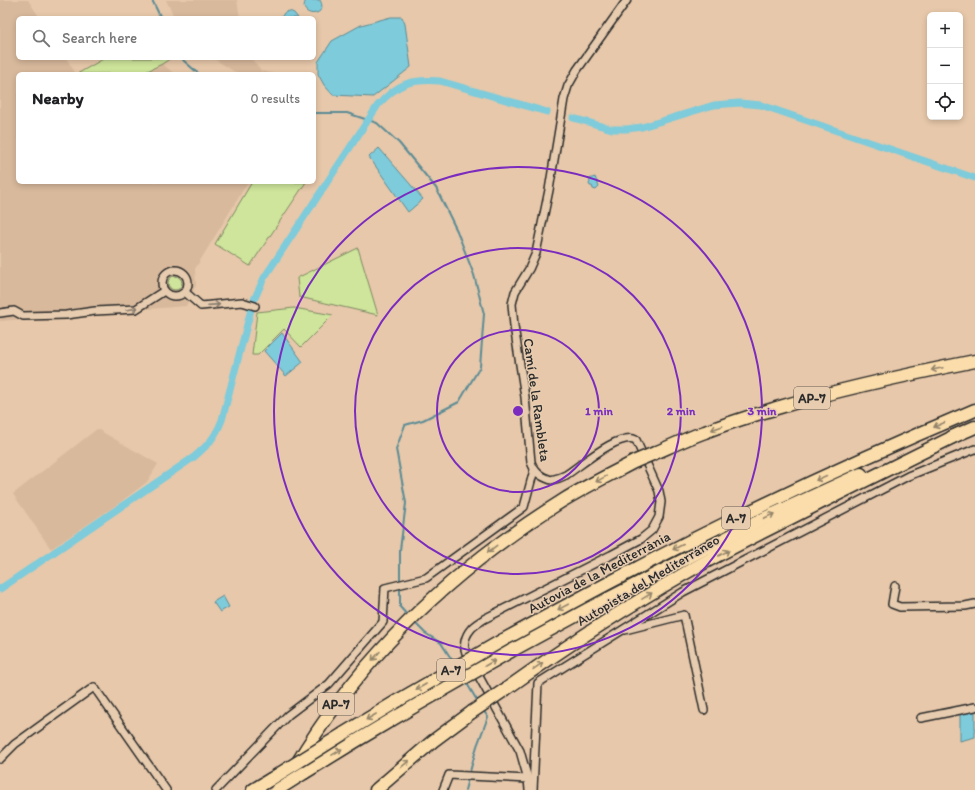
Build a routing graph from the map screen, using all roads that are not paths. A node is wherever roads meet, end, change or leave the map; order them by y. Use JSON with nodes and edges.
{"nodes":[{"id":1,"x":627,"y":0,"type":"edge"},
{"id":2,"x":164,"y":291,"type":"junction"},
{"id":3,"x":185,"y":292,"type":"junction"},
{"id":4,"x":252,"y":305,"type":"dead end"},
{"id":5,"x":0,"y":313,"type":"edge"},
{"id":6,"x":975,"y":361,"type":"edge"},
{"id":7,"x":975,"y":410,"type":"edge"},
{"id":8,"x":975,"y":428,"type":"edge"},
{"id":9,"x":959,"y":434,"type":"junction"},
{"id":10,"x":975,"y":449,"type":"edge"},
{"id":11,"x":534,"y":470,"type":"junction"},
{"id":12,"x":895,"y":586,"type":"dead end"},
{"id":13,"x":975,"y":604,"type":"edge"},
{"id":14,"x":619,"y":632,"type":"junction"},
{"id":15,"x":975,"y":707,"type":"edge"},
{"id":16,"x":704,"y":710,"type":"dead end"},
{"id":17,"x":921,"y":718,"type":"dead end"},
{"id":18,"x":0,"y":759,"type":"edge"},
{"id":19,"x":528,"y":779,"type":"junction"},
{"id":20,"x":166,"y":790,"type":"edge"},
{"id":21,"x":216,"y":790,"type":"edge"},
{"id":22,"x":253,"y":790,"type":"edge"},
{"id":23,"x":277,"y":790,"type":"edge"},
{"id":24,"x":281,"y":790,"type":"edge"},
{"id":25,"x":376,"y":790,"type":"edge"},
{"id":26,"x":443,"y":790,"type":"edge"},
{"id":27,"x":529,"y":790,"type":"edge"},
{"id":28,"x":533,"y":790,"type":"edge"}],
"edges":[{"from":1,"to":11,"type":"street","name":"Camí de la Rambleta"},
{"from":2,"to":3,"type":"street"},
{"from":2,"to":3,"type":"street"},
{"from":5,"to":2,"type":"street","one_way":true},
{"from":3,"to":4,"type":"street","one_way":true},
{"from":6,"to":24,"type":"highway","number":"AP-7","one_way":true,"bridge":true},
{"from":7,"to":22,"type":"highway","name":"Autovia de la Mediterrània","number":"A-7","one_way":true,"bridge":true},
{"from":8,"to":9,"type":"highway","name":"Autovia de la Mediterrània","number":"A-7"},
{"from":23,"to":9,"type":"highway","name":"Autovia de la Mediterrània","number":"A-7","one_way":true,"bridge":true},
{"from":25,"to":9,"type":"highway","name":"Autopista del Mediterráneo","one_way":true,"bridge":true},
{"from":10,"to":14,"type":"street"},
{"from":11,"to":19,"type":"street","name":"Camí de la Rambleta"},
{"from":11,"to":21,"type":"street"},
{"from":12,"to":13,"type":"street"},
{"from":14,"to":16,"type":"street"},
{"from":14,"to":28,"type":"street"},
{"from":15,"to":17,"type":"street"},
{"from":18,"to":20,"type":"street"},
{"from":19,"to":26,"type":"street"},
{"from":19,"to":27,"type":"street","name":"Camí de la Rambleta"}]}
